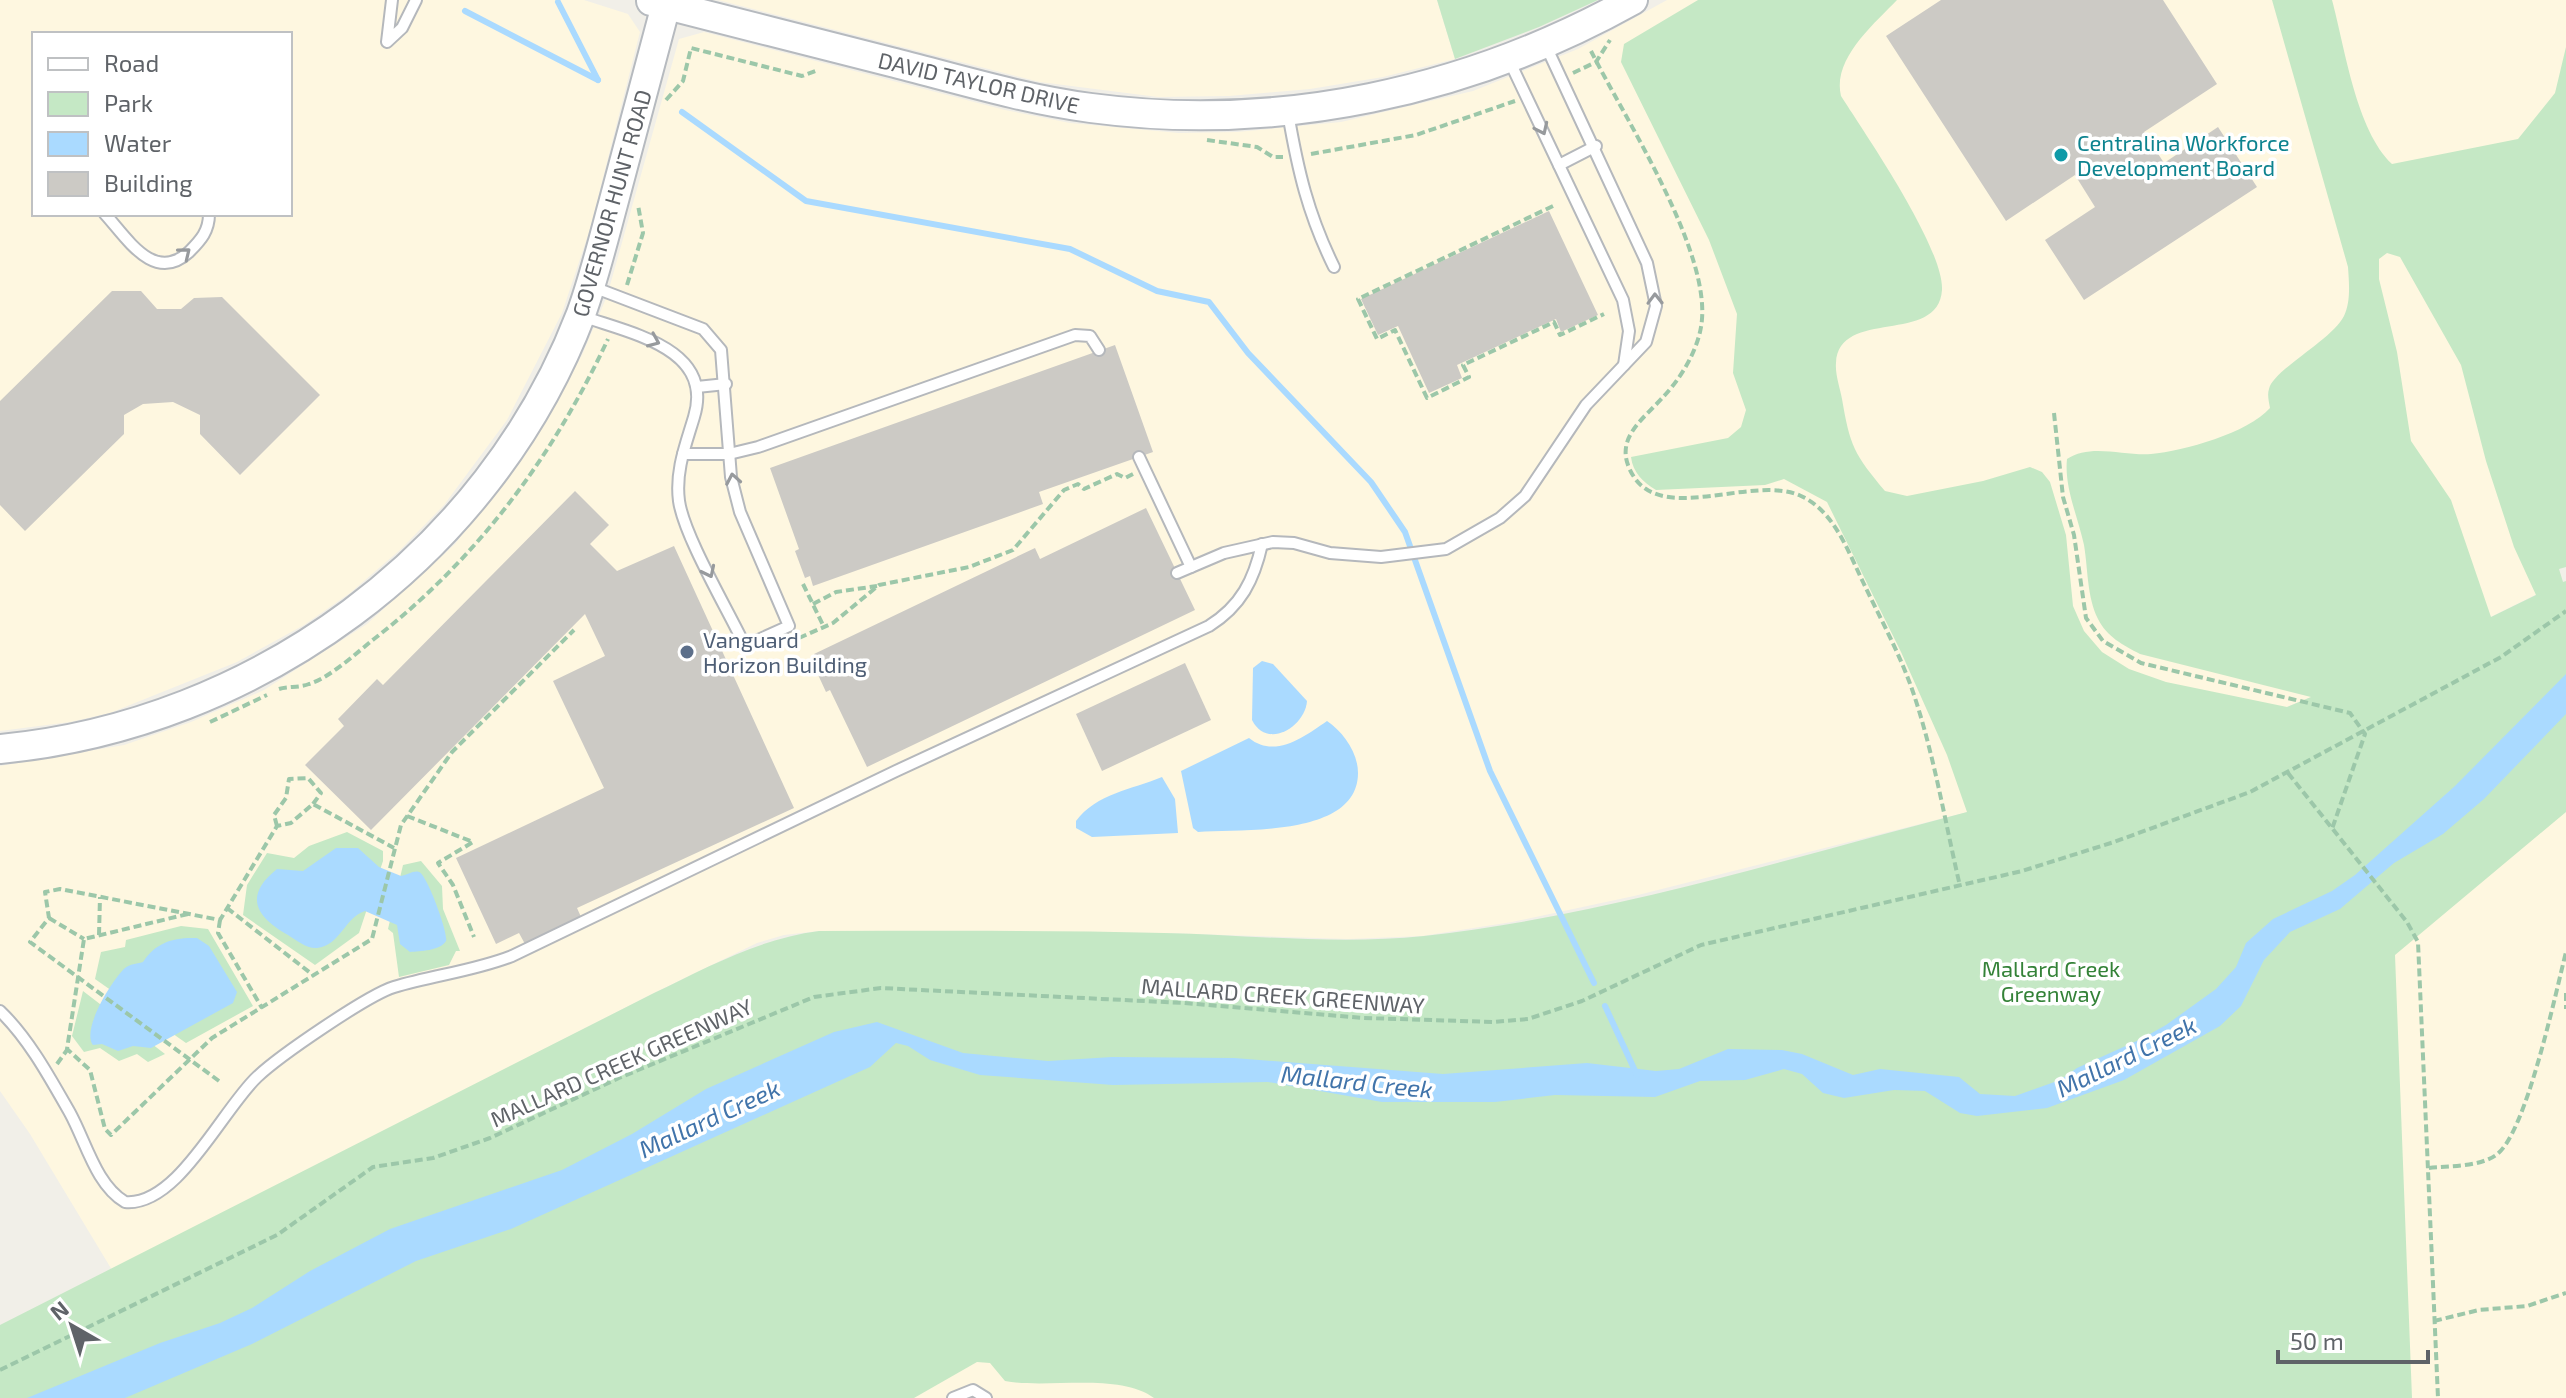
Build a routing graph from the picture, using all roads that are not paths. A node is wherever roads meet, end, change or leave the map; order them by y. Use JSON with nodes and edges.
{"nodes":[{"id":1,"x":392,"y":0,"type":"edge"},
{"id":2,"x":416,"y":0,"type":"edge"},
{"id":3,"x":1633,"y":0,"type":"edge"},
{"id":4,"x":662,"y":1,"type":"edge"},
{"id":5,"x":1545,"y":45,"type":"junction"},
{"id":6,"x":1509,"y":59,"type":"junction"},
{"id":7,"x":1287,"y":111,"type":"junction"},
{"id":8,"x":1596,"y":146,"type":"junction"},
{"id":9,"x":1559,"y":165,"type":"junction"},
{"id":10,"x":107,"y":216,"type":"edge"},
{"id":11,"x":209,"y":216,"type":"edge"},
{"id":12,"x":1334,"y":267,"type":"dead end"},
{"id":13,"x":591,"y":286,"type":"junction"},
{"id":14,"x":580,"y":315,"type":"junction"},
{"id":15,"x":1099,"y":350,"type":"dead end"},
{"id":16,"x":1623,"y":366,"type":"junction"},
{"id":17,"x":726,"y":384,"type":"junction"},
{"id":18,"x":697,"y":387,"type":"junction"},
{"id":19,"x":683,"y":454,"type":"junction"},
{"id":20,"x":729,"y":454,"type":"junction"},
{"id":21,"x":1139,"y":457,"type":"dead end"},
{"id":22,"x":1262,"y":544,"type":"junction"},
{"id":23,"x":1191,"y":567,"type":"junction"},
{"id":24,"x":1177,"y":573,"type":"dead end"},
{"id":25,"x":0,"y":749,"type":"edge"},
{"id":26,"x":0,"y":1011,"type":"edge"},
{"id":27,"x":953,"y":1398,"type":"edge"},
{"id":28,"x":986,"y":1398,"type":"edge"}],
"edges":[{"from":1,"to":2,"type":"lane"},
{"from":3,"to":5,"type":"street","name":"DAVID TAYLOR DRIVE"},
{"from":4,"to":7,"type":"street","name":"DAVID TAYLOR DRIVE"},
{"from":4,"to":13,"type":"street","name":"GOVERNOR HUNT ROAD"},
{"from":5,"to":6,"type":"street","name":"DAVID TAYLOR DRIVE"},
{"from":5,"to":8,"type":"lane"},
{"from":6,"to":7,"type":"street","name":"DAVID TAYLOR DRIVE"},
{"from":6,"to":9,"type":"lane","one_way":true},
{"from":7,"to":12,"type":"lane"},
{"from":8,"to":9,"type":"lane"},
{"from":16,"to":8,"type":"lane","one_way":true},
{"from":9,"to":16,"type":"lane"},
{"from":10,"to":11,"type":"lane","one_way":true},
{"from":13,"to":14,"type":"street","name":"GOVERNOR HUNT ROAD"},
{"from":13,"to":17,"type":"lane"},
{"from":14,"to":18,"type":"lane","one_way":true},
{"from":14,"to":25,"type":"street","name":"GOVERNOR HUNT ROAD"},
{"from":15,"to":20,"type":"lane"},
{"from":16,"to":22,"type":"lane"},
{"from":17,"to":18,"type":"lane"},
{"from":17,"to":20,"type":"lane"},
{"from":18,"to":19,"type":"lane"},
{"from":19,"to":20,"type":"lane"},
{"from":19,"to":20,"type":"lane","one_way":true},
{"from":21,"to":23,"type":"lane"},
{"from":22,"to":23,"type":"lane"},
{"from":22,"to":26,"type":"lane"},
{"from":23,"to":24,"type":"lane"},
{"from":27,"to":28,"type":"lane"}]}
